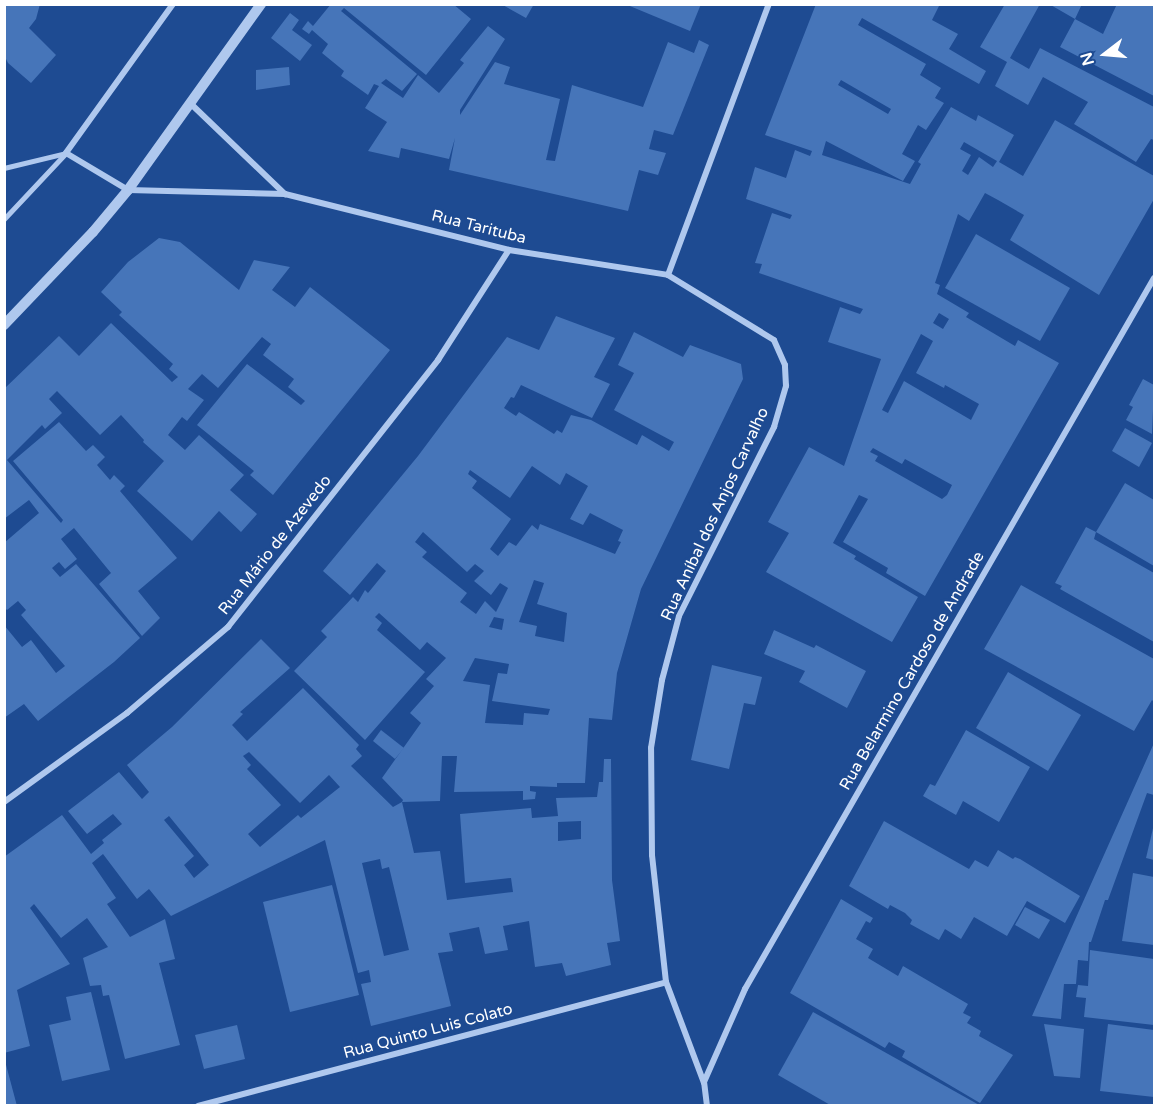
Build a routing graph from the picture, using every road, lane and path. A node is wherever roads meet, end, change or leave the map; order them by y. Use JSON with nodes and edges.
{"nodes":[{"id":1,"x":173,"y":4,"type":"edge"},
{"id":2,"x":261,"y":4,"type":"edge"},
{"id":3,"x":770,"y":4,"type":"edge"},
{"id":4,"x":190,"y":103,"type":"junction"},
{"id":5,"x":66,"y":153,"type":"junction"},
{"id":6,"x":4,"y":168,"type":"edge"},
{"id":7,"x":128,"y":190,"type":"junction"},
{"id":8,"x":285,"y":195,"type":"junction"},
{"id":9,"x":4,"y":219,"type":"edge"},
{"id":10,"x":509,"y":250,"type":"junction"},
{"id":11,"x":668,"y":275,"type":"junction"},
{"id":12,"x":1155,"y":279,"type":"edge"},
{"id":13,"x":4,"y":325,"type":"edge"},
{"id":14,"x":4,"y":802,"type":"edge"},
{"id":15,"x":666,"y":982,"type":"junction"},
{"id":16,"x":704,"y":1083,"type":"junction"},
{"id":17,"x":198,"y":1106,"type":"edge"},
{"id":18,"x":707,"y":1106,"type":"edge"}],
"edges":[{"from":1,"to":5,"type":"street"},
{"from":2,"to":4,"type":"street"},
{"from":3,"to":11,"type":"street"},
{"from":4,"to":7,"type":"street"},
{"from":4,"to":8,"type":"street"},
{"from":5,"to":6,"type":"lane"},
{"from":5,"to":7,"type":"street"},
{"from":5,"to":9,"type":"lane"},
{"from":7,"to":8,"type":"street","name":"Rua Tarituba"},
{"from":7,"to":13,"type":"street"},
{"from":8,"to":10,"type":"street","name":"Rua Tarituba"},
{"from":10,"to":11,"type":"street","name":"Rua Tarituba"},
{"from":10,"to":14,"type":"street","name":"Rua Mário de Azevedo"},
{"from":11,"to":15,"type":"street","name":"Rua Aníbal dos Anjos Carvalho"},
{"from":12,"to":16,"type":"street","name":"Rua Belarmino Cardoso de Andrade"},
{"from":15,"to":16,"type":"street","name":"Rua Aníbal dos Anjos Carvalho"},
{"from":15,"to":17,"type":"street","name":"Rua Quinto Luis Colato"},
{"from":16,"to":18,"type":"street","name":"Rua Aníbal dos Anjos Carvalho"}]}
